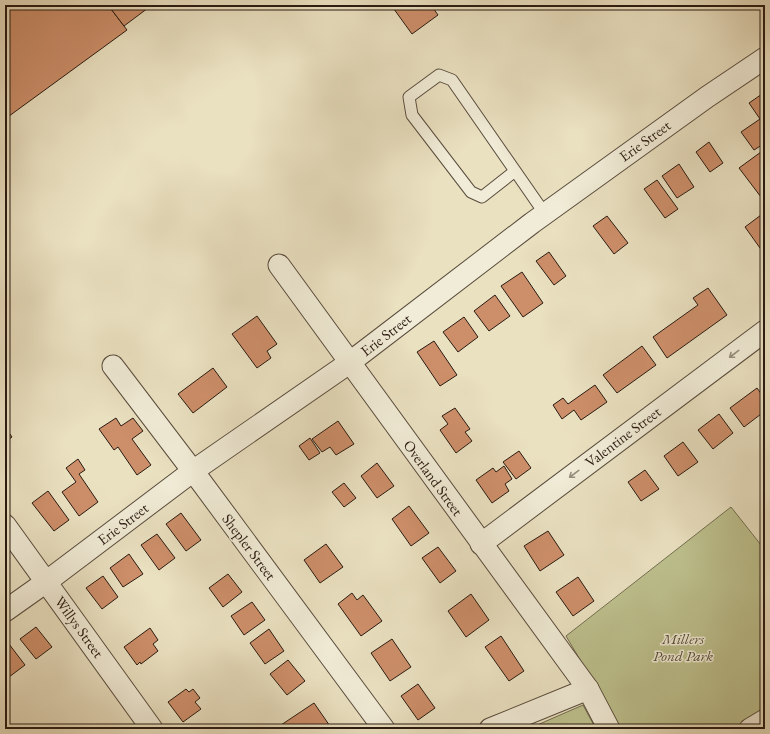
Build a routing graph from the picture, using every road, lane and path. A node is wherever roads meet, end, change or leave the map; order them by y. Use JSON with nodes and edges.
{"nodes":[{"id":1,"x":765,"y":58,"type":"edge"},
{"id":2,"x":515,"y":171,"type":"junction"},
{"id":3,"x":545,"y":214,"type":"junction"},
{"id":4,"x":279,"y":265,"type":"dead end"},
{"id":5,"x":765,"y":331,"type":"edge"},
{"id":6,"x":350,"y":363,"type":"junction"},
{"id":7,"x":113,"y":366,"type":"dead end"},
{"id":8,"x":193,"y":471,"type":"junction"},
{"id":9,"x":5,"y":525,"type":"edge"},
{"id":10,"x":481,"y":544,"type":"junction"},
{"id":11,"x":46,"y":582,"type":"junction"},
{"id":12,"x":5,"y":611,"type":"edge"},
{"id":13,"x":588,"y":689,"type":"junction"},
{"id":14,"x":765,"y":720,"type":"edge"},
{"id":15,"x":152,"y":729,"type":"edge"},
{"id":16,"x":384,"y":729,"type":"edge"},
{"id":17,"x":490,"y":729,"type":"edge"},
{"id":18,"x":608,"y":729,"type":"edge"},
{"id":19,"x":750,"y":729,"type":"edge"}],
"edges":[{"from":1,"to":3,"type":"street","name":"Erie Street"},
{"from":2,"to":2,"type":"lane"},
{"from":2,"to":3,"type":"lane"},
{"from":3,"to":6,"type":"street","name":"Erie Street"},
{"from":4,"to":6,"type":"street","name":"Overland Street"},
{"from":5,"to":10,"type":"street","name":"Valentine Street","one_way":true},
{"from":6,"to":8,"type":"street","name":"Erie Street"},
{"from":6,"to":10,"type":"street","name":"Overland Street"},
{"from":7,"to":8,"type":"street","name":"Shepler Street"},
{"from":8,"to":11,"type":"street","name":"Erie Street"},
{"from":8,"to":16,"type":"street","name":"Shepler Street"},
{"from":9,"to":11,"type":"street","name":"Willys Street"},
{"from":10,"to":13,"type":"street","name":"Overland Street"},
{"from":11,"to":12,"type":"street","name":"Erie Street"},
{"from":11,"to":15,"type":"street","name":"Willys Street"},
{"from":13,"to":17,"type":"street"},
{"from":13,"to":18,"type":"street","name":"Overland Street"},
{"from":14,"to":19,"type":"street"}]}
